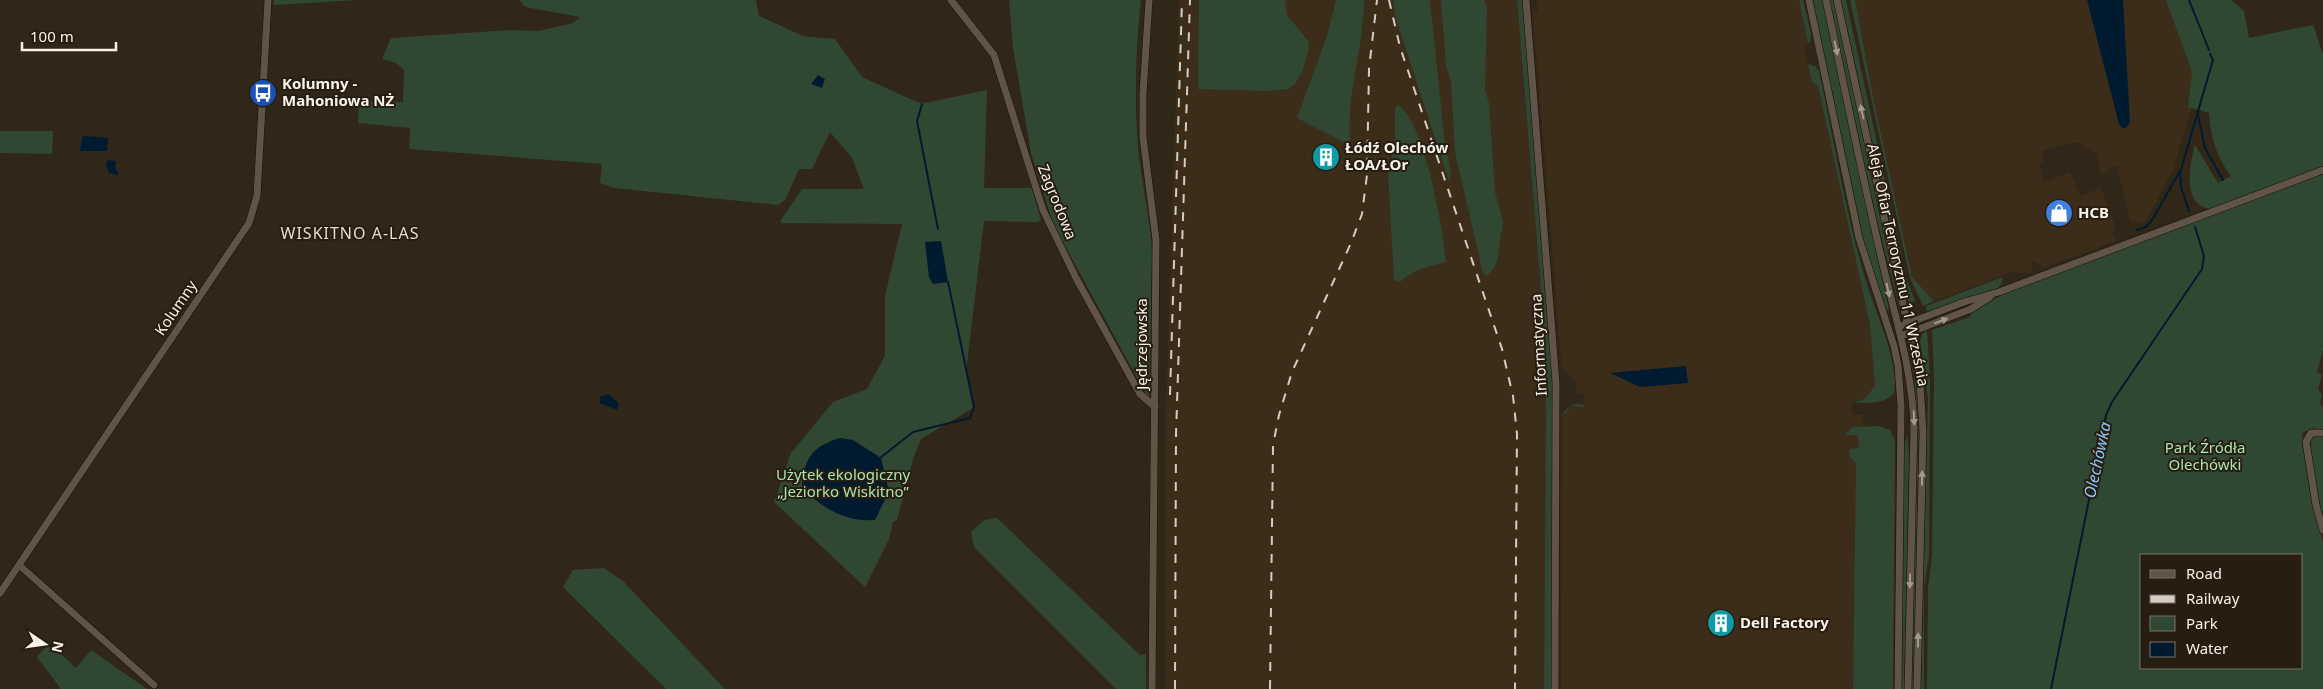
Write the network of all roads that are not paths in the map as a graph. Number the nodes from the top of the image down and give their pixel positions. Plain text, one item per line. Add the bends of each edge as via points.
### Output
1 (268, 0) edge
2 (951, 0) edge
3 (1149, 0) edge
4 (1526, 0) edge
5 (1809, 0) edge
6 (1826, 0) edge
7 (1837, 0) edge
8 (2323, 170) edge
9 (1999, 292) junction
10 (1909, 323) junction
11 (1898, 327) junction
12 (1911, 332) junction
13 (1901, 336) junction
14 (1155, 407) junction
15 (2323, 433) edge
16 (2323, 530) edge
17 (19, 565) junction
18 (0, 594) edge
19 (154, 684) dead end
20 (1152, 689) edge
21 (1555, 689) edge
22 (1898, 689) edge
23 (1908, 689) edge
24 (1917, 689) edge

1 - 17 street, Kolumny via 257,191 249,224
2 - 14 street, Zagrodowa via 994,55 1026,163 1054,237 1140,394
3 - 14 street, Jędrzejowska via 1143,137 1156,240
4 - 21 street, Informatyczna via 1556,384
5 - 22 street via 1860,238 1898,366 1901,406
6 -> 11 street, Aleja Ofiar Terroryzmu 11 Września
10 -> 7 street, Aleja Ofiar Terroryzmu 11 Września
8 - 9 street
9 - 10 street
12 -> 9 street via 1971,309
10 - 11 street
10 - 12 street, Aleja Ofiar Terroryzmu 11 Września
11 - 13 street, Aleja Ofiar Terroryzmu 11 Września
12 - 13 street
24 -> 12 street, Aleja Ofiar Terroryzmu 11 Września via 1923,417
13 -> 23 street, Aleja Ofiar Terroryzmu 11 Września via 1910,374 1914,427
14 - 20 street, Jędrzejowska
15 - 16 street via 2311,433 2306,442
17 - 18 street, Kolumny
17 - 19 street

